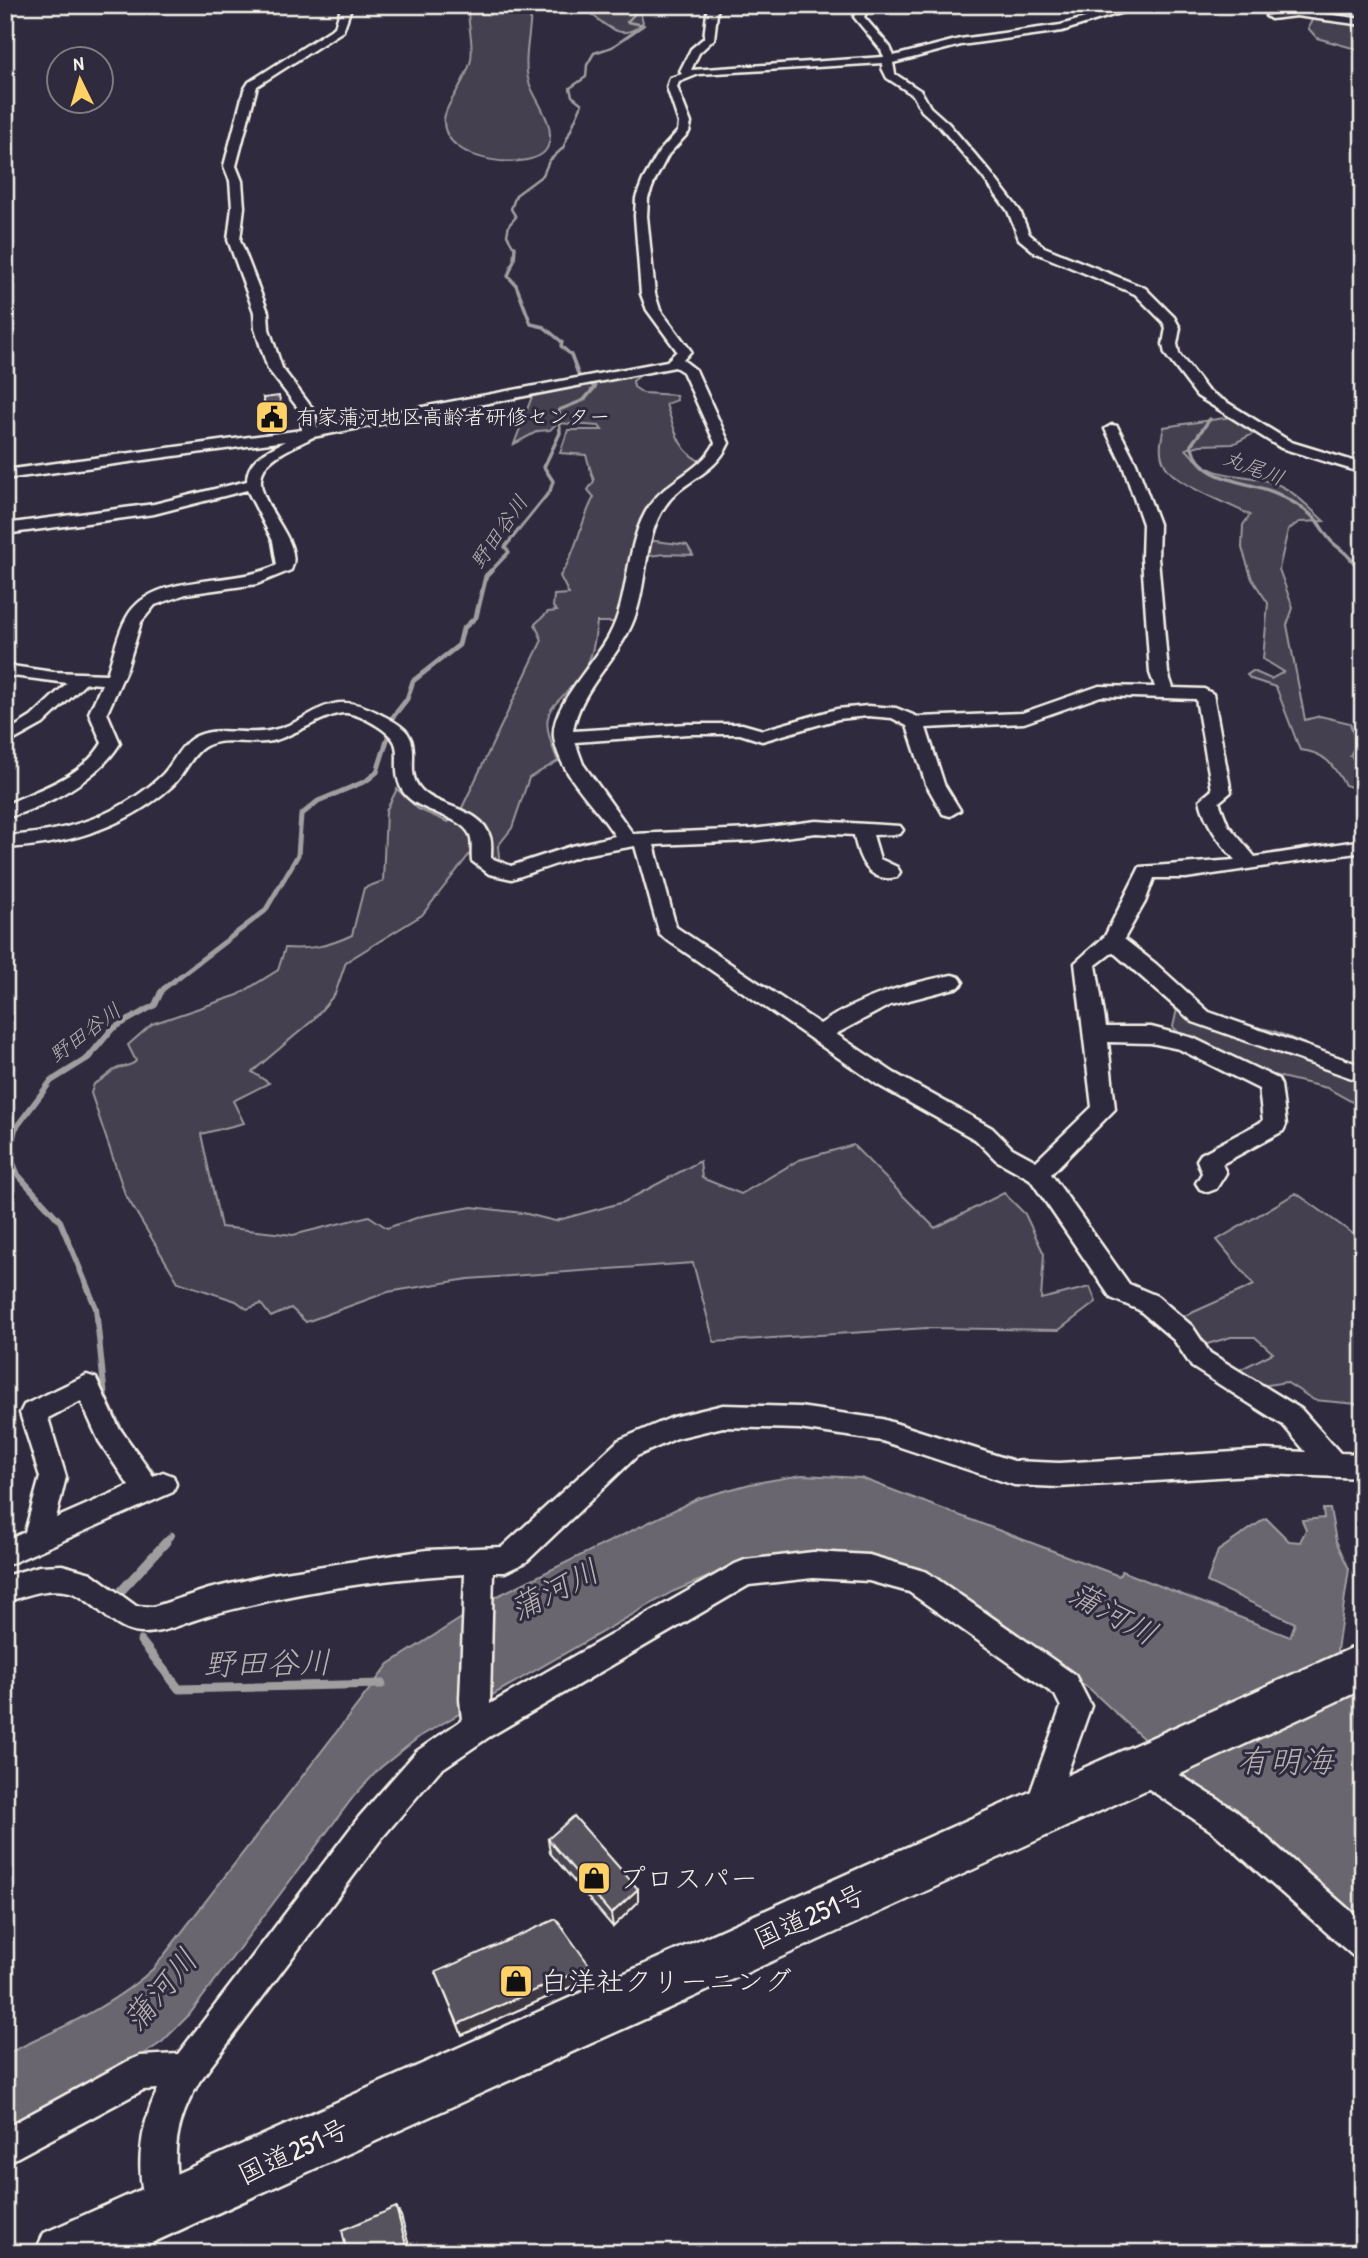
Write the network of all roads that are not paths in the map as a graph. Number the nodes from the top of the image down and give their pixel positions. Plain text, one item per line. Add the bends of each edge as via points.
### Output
1 (12, 5) edge
2 (347, 5) edge
3 (713, 5) edge
4 (865, 5) edge
5 (1140, 5) edge
6 (5, 9) edge
7 (1271, 16) dead end
8 (1363, 22) edge
9 (889, 61) junction
10 (687, 74) junction
11 (676, 362) junction
12 (659, 368) joint
13 (1112, 429) dead end
14 (309, 433) junction
15 (1363, 469) edge
16 (5, 475) edge
17 (253, 484) junction
18 (5, 529) edge
19 (5, 670) edge
20 (81, 678) junction
21 (113, 679) junction
22 (1166, 693) junction
23 (915, 723) junction
24 (388, 726) joint
25 (563, 737) junction
26 (5, 740) edge
27 (950, 810) dead end
28 (5, 812) edge
29 (862, 829) junction
30 (893, 830) dead end
31 (635, 841) junction
32 (5, 842) edge
33 (1363, 846) edge
34 (1250, 864) junction
35 (890, 872) dead end
36 (1113, 941) junction
37 (952, 982) dead end
38 (820, 1034) junction
39 (1096, 1034) junction
40 (1363, 1074) edge
41 (1038, 1173) junction
42 (1208, 1183) dead end
43 (1334, 1465) junction
44 (1363, 1466) edge
45 (37, 1540) junction
46 (5, 1553) edge
47 (480, 1561) junction
48 (5, 1589) edge
49 (1363, 1665) edge
50 (477, 1713) junction
51 (1146, 1764) junction
52 (1037, 1816) junction
53 (1363, 1944) edge
54 (187, 2070) junction
55 (5, 2147) edge
56 (164, 2209) junction
57 (64, 2253) edge

1 - 6 street
2 - 14 street via 339,29 253,84 230,166 238,207 234,240 261,312 275,369 307,412
3 - 10 street via 711,35 695,51
4 - 9 street via 859,16 886,49
5 - 9 street via 1062,28 960,42
7 - 8 street via 1310,14
9 - 10 street
9 - 15 street via 891,76 917,93 926,109 1003,193 1030,243 1129,284 1169,320 1172,354 1202,393 1286,445
10 - 11 street via 672,83 685,115 683,132 663,154 649,180 641,216 648,294 654,310 683,348
11 - 12 street
11 - 25 street via 689,370 722,443 719,454 655,509 629,609 614,644 566,712
12 - 14 street
13 - 22 street via 1151,524 1159,673
14 - 16 street
14 - 17 street via 261,461
17 - 18 street via 154,509
17 - 21 street via 285,553 285,566 269,576 165,594 145,603 128,628
19 - 20 street
20 - 21 street
20 - 26 street via 49,713
21 - 28 street via 99,713 111,743 107,754 74,779
22 - 23 street via 1110,690 1024,718
22 - 34 street via 1204,694 1222,792 1209,800 1211,810
23 - 25 street via 896,713 868,711 837,714 762,736 742,729 688,729
23 - 27 street via 935,783
24 - 31 street via 405,746 407,784 428,803 477,830 482,861 496,870 521,871 579,850
24 - 32 street via 365,711 344,708 324,711 280,734 206,739 193,745 180,770 164,785 95,825 69,835
25 - 31 street via 569,758
29 - 30 street
29 - 31 street via 816,827
29 - 35 street via 870,862
31 - 38 street via 667,930
33 - 34 street
34 - 36 street via 1147,872
36 - 39 street via 1085,963
36 - 40 street via 1201,1017
37 - 38 street via 904,990 873,1002
38 - 41 street via 886,1079 984,1134 1004,1154
39 - 41 street via 1104,1109
39 - 42 street via 1151,1035 1185,1043 1270,1085 1275,1125 1209,1160 1214,1173
41 - 43 street via 1120,1291 1148,1303 1166,1318 1201,1360 1292,1417
43 - 44 street
43 - 47 street via 1266,1462 1059,1475 1014,1473 882,1430 799,1418 723,1416 673,1428 628,1448 516,1553
45 - 45 street via 155,1487 108,1433 87,1386 33,1413 52,1477
45 - 46 street
47 - 48 street via 427,1563 272,1587 153,1620 126,1615 81,1582 62,1578
47 - 50 street
49 - 51 highway, 国道251号
50 - 52 street via 745,1573 813,1565 869,1568 916,1581 1066,1685 1076,1706
50 - 54 street via 370,1828
51 - 52 highway, 国道251号
51 - 53 street via 1224,1821
52 - 56 highway, 国道251号
54 - 55 street via 141,2073
54 - 56 street via 171,2096 157,2140
56 - 57 highway, 国道251号

